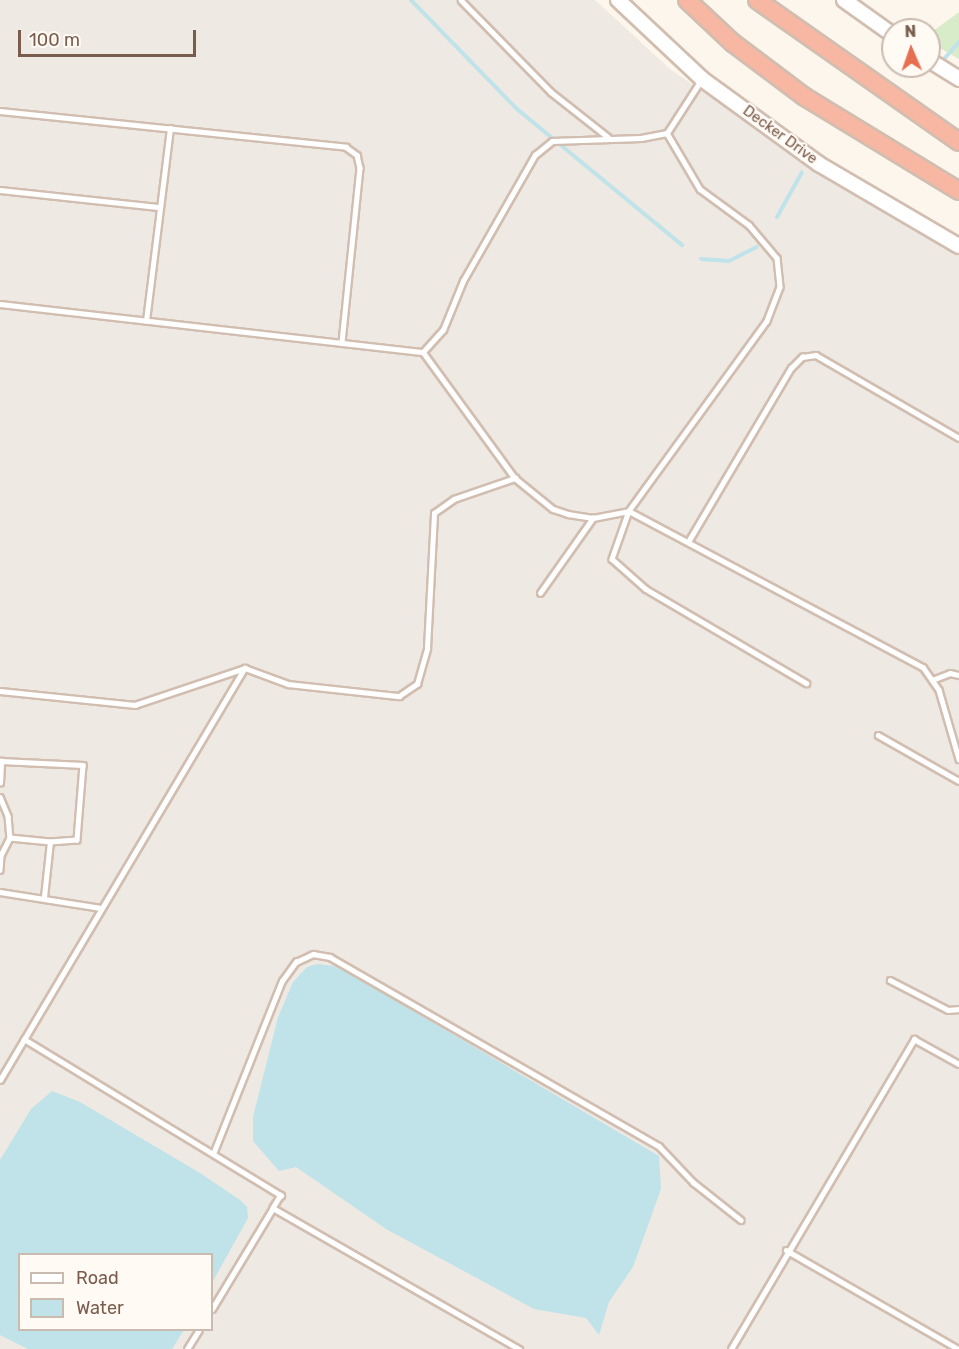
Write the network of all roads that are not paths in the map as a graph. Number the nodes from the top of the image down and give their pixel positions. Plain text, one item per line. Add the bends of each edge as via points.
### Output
1 (461, 0) edge
2 (618, 0) edge
3 (687, 0) edge
4 (757, 0) edge
5 (844, 0) edge
6 (881, 26) edge
7 (941, 68) edge
8 (702, 79) junction
9 (959, 79) edge
10 (0, 111) edge
11 (170, 128) junction
12 (667, 133) junction
13 (608, 137) junction
14 (959, 142) edge
15 (0, 190) edge
16 (959, 192) edge
17 (160, 207) junction
18 (959, 246) edge
19 (0, 304) edge
20 (146, 321) junction
21 (342, 343) junction
22 (423, 352) junction
23 (959, 438) edge
24 (515, 478) junction
25 (629, 511) junction
26 (593, 518) junction
27 (688, 542) junction
28 (540, 593) dead end
29 (245, 668) junction
30 (959, 675) edge
31 (932, 680) junction
32 (806, 683) dead end
33 (0, 691) edge
34 (878, 735) dead end
35 (959, 759) edge
36 (959, 782) edge
37 (0, 783) edge
38 (0, 797) edge
39 (10, 838) junction
40 (50, 842) junction
41 (0, 870) edge
42 (0, 892) edge
43 (44, 897) junction
44 (101, 908) junction
45 (890, 980) dead end
46 (959, 1009) edge
47 (24, 1039) junction
48 (959, 1064) edge
49 (0, 1080) edge
50 (213, 1154) junction
51 (273, 1208) junction
52 (741, 1220) dead end
53 (786, 1250) junction
54 (213, 1307) edge
55 (198, 1331) edge
56 (187, 1349) edge
57 (519, 1349) edge
58 (731, 1349) edge
59 (958, 1349) edge

1 - 13 lane via 551,92
2 - 8 main road, Decker Drive
3 - 16 highway via 805,97
4 - 14 highway
5 - 6 main road
7 - 9 main road
8 - 12 lane
8 - 18 main road, Decker Drive via 819,164
10 - 11 lane
11 - 17 lane
11 - 21 lane via 346,147 357,155 360,168
12 - 13 lane via 641,138
12 - 25 lane via 700,189 749,225 777,258 780,288 766,321
13 - 22 lane via 552,141 535,155 463,281 443,330
15 - 17 lane
17 - 20 lane
19 - 20 lane
20 - 21 lane
21 - 22 lane
22 - 24 lane
23 - 27 lane via 816,355 802,357 791,368
24 - 26 lane via 553,509
24 - 29 lane via 454,499 434,513 427,648 417,684 399,696 288,684
25 - 26 lane
25 - 27 lane
25 - 32 lane via 612,559 646,589
26 - 28 lane
27 - 31 lane via 923,667
29 - 33 lane via 135,705
29 - 44 lane
30 - 31 lane via 950,673
31 - 35 lane via 939,690
34 - 36 lane
37 - 40 lane via 1,761 83,765 77,840
38 - 39 lane via 8,816
39 - 40 lane
39 - 41 lane via 1,856
40 - 43 lane
42 - 43 lane
43 - 44 lane
44 - 47 lane
45 - 46 lane via 948,1010
47 - 49 lane
47 - 50 lane
48 - 53 lane via 914,1039
50 - 51 lane via 281,1195
50 - 52 lane via 282,981 296,962 313,954 330,957 659,1146 693,1182
51 - 54 lane
51 - 57 lane
53 - 58 lane
53 - 59 lane
55 - 56 lane

